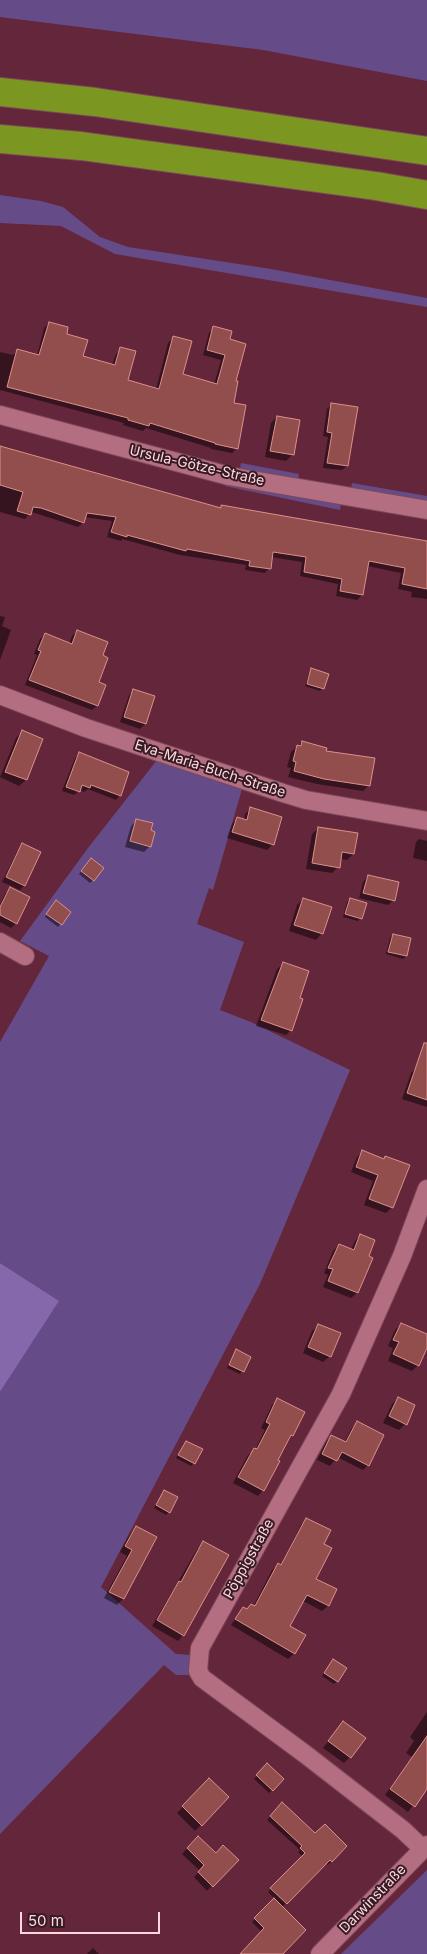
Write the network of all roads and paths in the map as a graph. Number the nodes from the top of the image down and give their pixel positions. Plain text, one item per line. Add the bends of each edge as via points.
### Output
1 (0, 92) edge
2 (0, 139) edge
3 (427, 151) edge
4 (427, 195) edge
5 (0, 415) edge
6 (427, 510) edge
7 (0, 695) edge
8 (427, 821) edge
9 (0, 942) edge
10 (24, 956) dead end
11 (427, 1189) edge
12 (425, 1847) edge
13 (320, 1954) edge

1 - 3 highway via 95,102
2 - 4 highway via 81,146
5 - 6 street, Ursula-Götze-Straße via 229,476
7 - 8 street, Eva-Maria-Buch-Straße via 86,728 283,794
9 - 10 street
11 - 12 street, Pöppigstraße via 402,1256 340,1394 203,1642 198,1665 202,1678
12 - 13 street, Darwinstraße

